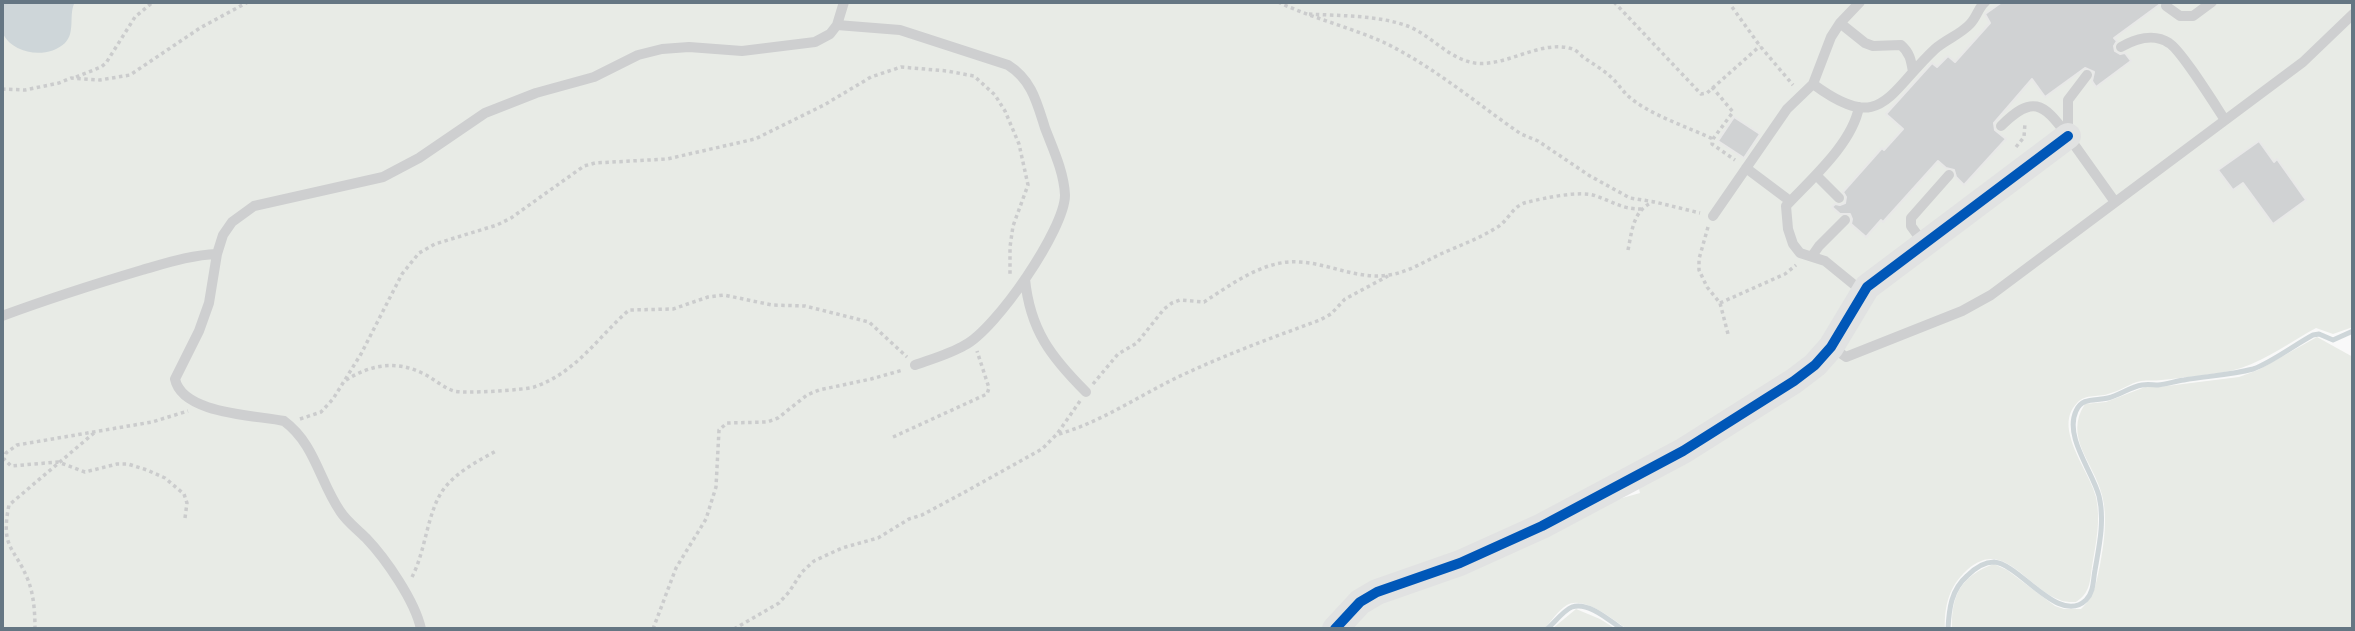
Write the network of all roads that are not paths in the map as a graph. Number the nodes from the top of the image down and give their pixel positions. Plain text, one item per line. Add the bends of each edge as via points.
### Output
1 (844, 2) edge
2 (1860, 2) edge
3 (1985, 2) edge
4 (2212, 2) edge
5 (2165, 6) dead end
6 (2353, 14) edge
7 (1840, 23) junction
8 (837, 25) junction
9 (2121, 47) dead end
10 (1913, 72) junction
11 (2087, 75) dead end
12 (1813, 84) junction
13 (1859, 107) junction
14 (2225, 120) junction
15 (2001, 126) dead end
16 (2068, 136) junction
17 (1746, 168) junction
18 (1816, 175) junction
19 (1949, 175) dead end
20 (1839, 198) dead end
21 (1790, 201) junction
22 (2115, 202) junction
23 (1713, 216) road end
24 (1845, 220) dead end
25 (1924, 244) junction
26 (217, 254) junction
27 (1808, 255) junction
28 (1025, 279) junction
29 (1864, 292) junction
30 (2, 316) edge
31 (1831, 347) junction
32 (915, 365) road end
33 (1086, 392) road end
34 (421, 629) edge
35 (1335, 629) edge

1 - 8 lane
2 - 7 lane
3 - 10 lane via 1971,24 1935,49
4 - 5 lane via 2193,16 2180,16
6 - 14 lane via 2303,62
7 - 10 lane via 1873,46 1901,45
7 - 12 lane
8 - 26 lane via 815,43 742,51 690,47 638,55 594,77 485,113 383,177 254,206 232,222
8 - 28 lane via 900,30 1021,73 1031,88 1065,193 1057,221
9 - 14 lane via 2145,38 2172,44
10 - 13 lane via 1884,103
11 - 16 lane via 2068,100
12 - 13 lane via 1843,104
12 - 17 lane via 1780,119
13 - 18 lane via 1850,133
14 - 22 lane
15 - 16 lane via 2015,112 2033,104 2053,116
16 - 22 lane
16 - 25 street
17 - 21 lane
17 - 23 lane
18 - 20 lane
18 - 21 lane
19 - 25 lane via 1911,218 1911,226
21 - 27 lane via 1786,206 1793,244
22 - 31 lane via 1962,312 1846,357
24 - 27 lane
25 - 29 street
26 - 30 lane via 199,254 126,275
26 - 34 lane via 209,303 176,384 198,404 284,421 306,442 341,514 367,539 403,588
27 - 29 lane via 1825,261
28 - 32 lane via 967,345
28 - 33 lane via 1031,315 1045,344
29 - 31 street
31 - 35 street via 1794,381 1683,450 1460,564 1377,592 1360,602

